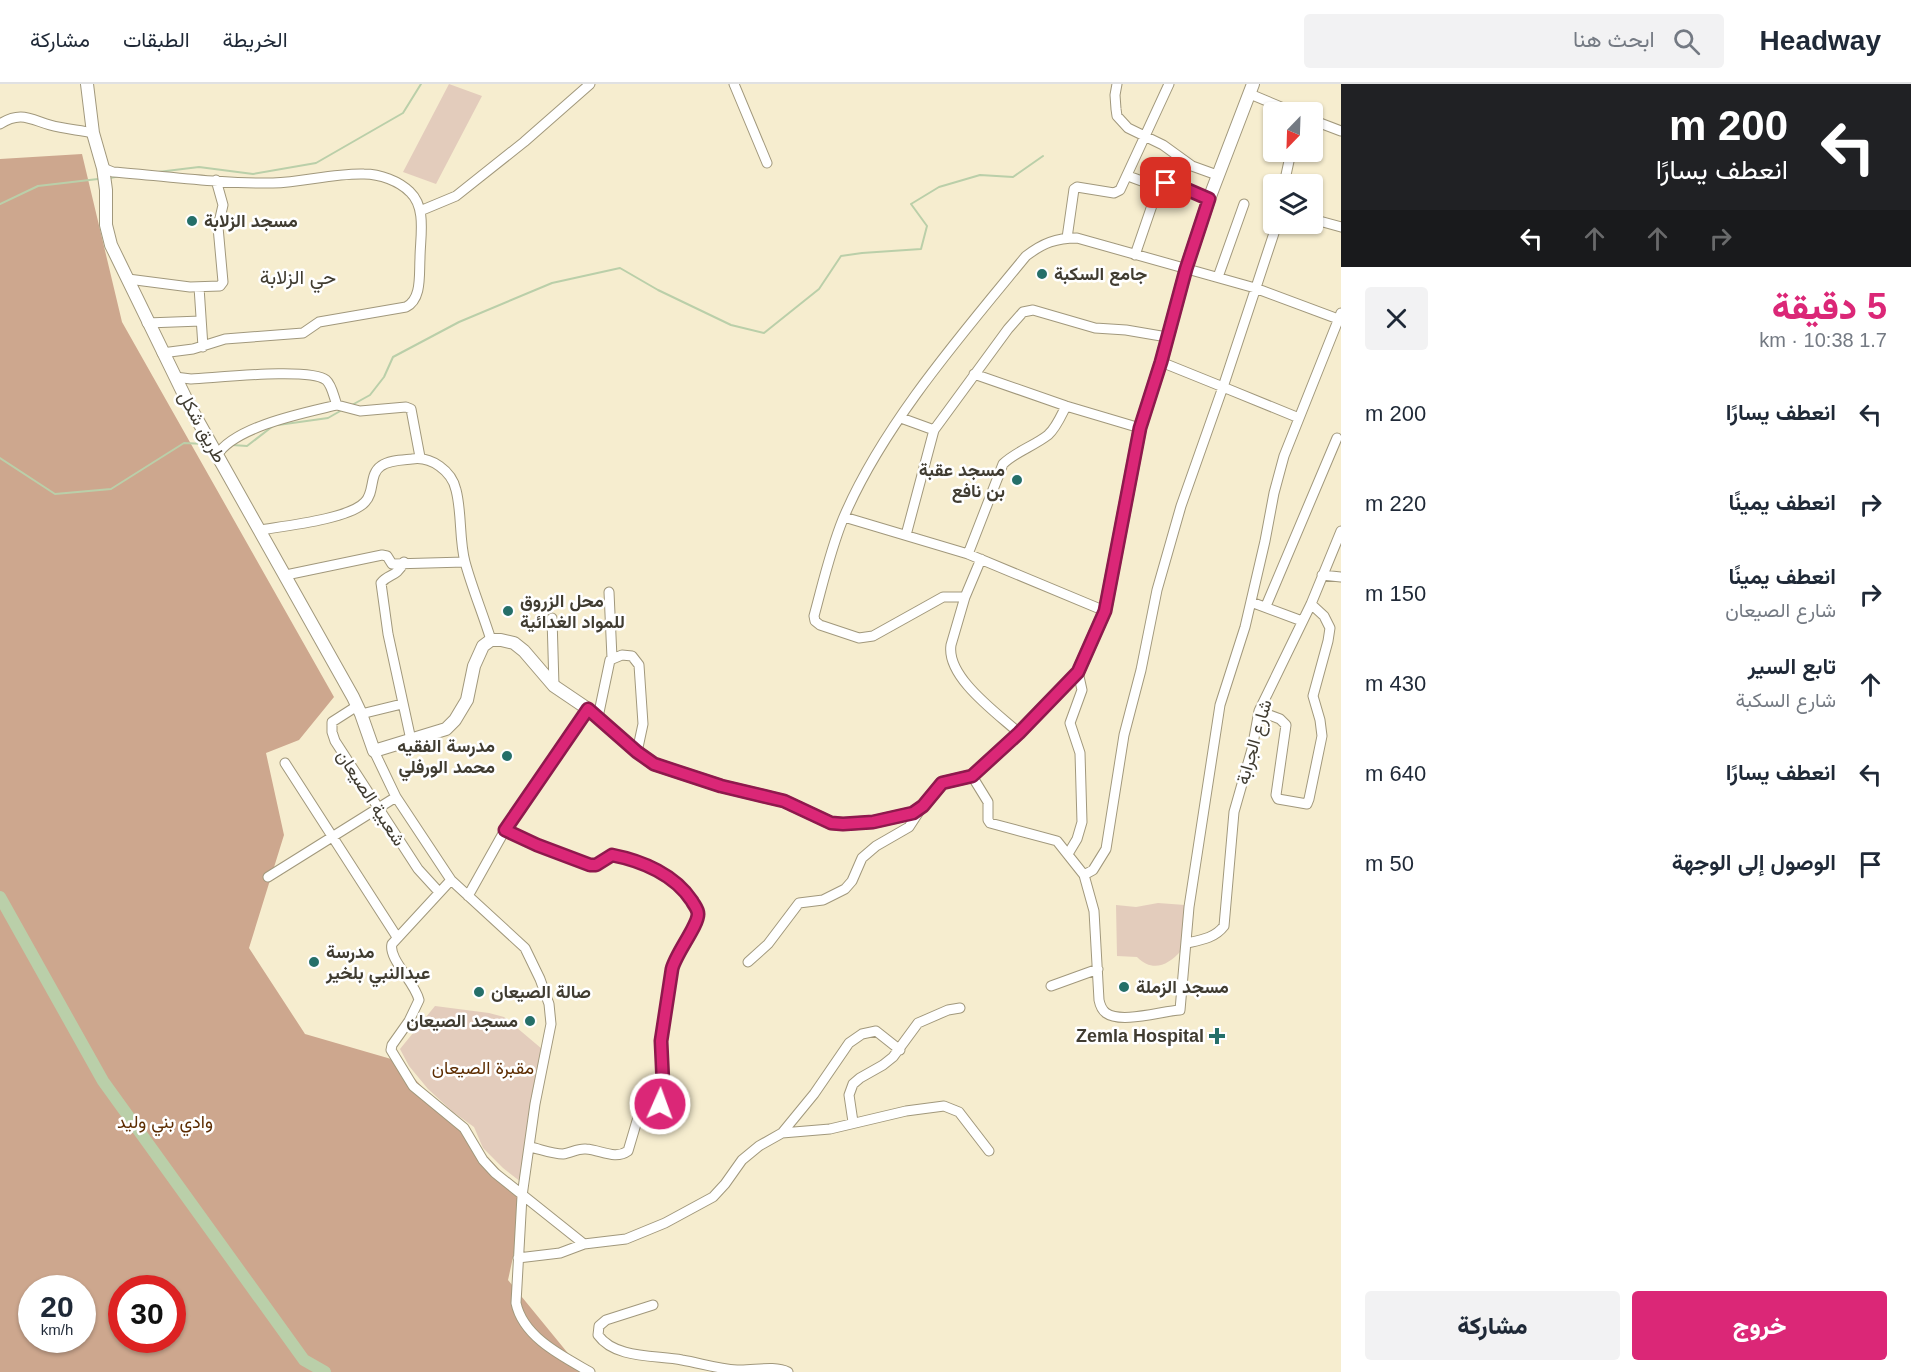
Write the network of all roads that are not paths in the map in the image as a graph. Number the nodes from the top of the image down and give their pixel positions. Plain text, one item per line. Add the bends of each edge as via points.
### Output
1 (87, 84) edge
2 (590, 84) edge
3 (734, 84) edge
4 (1117, 84) edge
5 (1169, 84) edge
6 (1251, 89) edge
7 (1275, 102) edge
8 (0, 124) edge
9 (1323, 124) edge
10 (1341, 131) edge
11 (93, 133) junction
12 (1146, 136) junction
13 (767, 163) dead end
14 (103, 168) junction
15 (1217, 175) junction
16 (1128, 176) junction
17 (216, 180) junction
18 (1158, 187) junction
19 (1209, 199) junction
20 (1244, 204) dead end
21 (420, 211) junction
22 (1323, 222) edge
23 (1341, 227) edge
24 (1274, 234) edge
25 (1067, 238) junction
26 (1135, 255) junction
27 (1186, 269) junction
28 (1218, 277) junction
29 (128, 279) junction
30 (199, 287) junction
31 (1255, 288) junction
32 (1340, 317) edge
33 (201, 321) junction
34 (147, 323) junction
35 (1167, 337) junction
36 (203, 347) junction
37 (162, 353) junction
38 (1161, 362) junction
39 (974, 374) junction
40 (175, 377) junction
41 (1222, 387) junction
42 (337, 405) junction
43 (1066, 406) junction
44 (901, 418) junction
45 (1299, 418) junction
46 (1140, 428) junction
47 (934, 430) junction
48 (1337, 438) dead end
49 (217, 455) junction
50 (420, 457) junction
51 (844, 517) junction
52 (260, 530) junction
53 (1340, 534) edge
54 (906, 535) junction
55 (968, 554) junction
56 (981, 559) junction
57 (404, 562) junction
58 (465, 562) junction
59 (286, 575) junction
60 (1322, 575) junction
61 (1341, 577) edge
62 (609, 592) dead end
63 (965, 597) junction
64 (1251, 602) junction
65 (1311, 604) junction
66 (1266, 606) junction
67 (1105, 611) junction
68 (552, 618) dead end
69 (1302, 621) junction
70 (492, 640) junction
71 (612, 658) junction
72 (1078, 672) junction
73 (554, 686) junction
74 (402, 704) junction
75 (359, 710) junction
76 (1259, 711) junction
77 (593, 713) junction
78 (1019, 733) junction
79 (411, 740) junction
80 (374, 752) junction
81 (637, 752) junction
82 (285, 763) dead end
83 (972, 776) junction
84 (396, 797) junction
85 (923, 806) junction
86 (379, 808) junction
87 (505, 830) junction
88 (331, 837) junction
89 (1068, 854) junction
90 (1084, 875) junction
91 (268, 877) dead end
92 (451, 880) junction
93 (439, 892) junction
94 (468, 896) junction
95 (397, 937) junction
96 (1186, 943) junction
97 (748, 962) dead end
98 (1098, 969) junction
99 (1051, 986) dead end
100 (960, 1008) dead end
101 (900, 1050) junction
102 (854, 1122) junction
103 (782, 1133) junction
104 (530, 1147) junction
105 (988, 1151) dead end
106 (522, 1196) junction
107 (584, 1244) junction
108 (518, 1258) junction
109 (653, 1305) dead end
110 (590, 1372) edge
111 (788, 1372) edge

1 - 11 main road, طريق شكل
2 - 21 street via 456,196
3 - 13 street
4 - 12 street via 1117,116 1128,128
5 - 12 street
6 - 7 street
6 - 15 main road
8 - 11 street via 18,117
9 - 10 street
11 - 14 main road, طريق شكل
12 - 15 street via 1192,166
12 - 16 street
14 - 17 street
14 - 29 main road, طريق شكل via 108,236
15 - 19 main road
16 - 18 street
16 - 25 street via 1118,192 1074,189
17 - 21 street via 276,183 376,175 411,193
17 - 30 street via 223,205 218,226 222,282 218,287
18 - 19 street via 1166,183 1179,186
18 - 26 street
19 - 27 main road
20 - 28 street
21 - 36 street via 418,288 411,305 319,322 303,333 225,339
22 - 23 street
24 - 31 street
25 - 26 street
25 - 44 street via 1040,245 1026,256
26 - 27 street
27 - 28 street
27 - 35 main road
28 - 31 street
29 - 30 street
29 - 34 main road, طريق شكل
30 - 33 street
31 - 32 street
31 - 41 street
32 - 45 street
33 - 34 street
33 - 36 street
34 - 37 main road, طريق شكل
35 - 38 main road
35 - 39 street via 1095,328 1028,310 1008,329
36 - 37 street
37 - 40 main road, طريق شكل
38 - 41 street
38 - 46 main road
39 - 43 street
39 - 47 street
40 - 42 street via 318,377 328,381
40 - 49 main road, طريق شكل
41 - 45 street
41 - 90 street via 1157,590 1124,735 1106,849 1093,870
42 - 49 street via 240,435
42 - 50 street via 360,411 409,408 413,411
43 - 46 street
43 - 55 street via 1047,435 1003,464
44 - 47 street
44 - 51 street via 872,462
45 - 64 street via 1278,476
46 - 67 main road
47 - 54 street
48 - 66 street
49 - 52 main road, طريق شكل
50 - 52 street via 382,465 368,498 350,512
50 - 58 street via 445,471 456,489
51 - 54 street
51 - 63 street via 814,616 820,625 865,638 943,597
52 - 59 main road, طريق شكل
53 - 60 street, شارع الجرابة
54 - 55 street
55 - 56 street
56 - 63 street
56 - 67 street
57 - 58 street
57 - 59 street via 392,564 382,555
57 - 74 street via 398,572 381,583
58 - 70 street
59 - 75 main road, طريق شكل
60 - 61 street
60 - 65 street, شارع الجرابة
62 - 71 street
63 - 78 street via 950,653 964,682
64 - 66 street
64 - 96 street via 1217,717
65 - 69 street, شارع الجرابة
65 - 76 street via 1330,628 1313,696 1322,736 1307,804 1278,799 1286,725
66 - 69 street
67 - 72 main road
68 - 73 street
69 - 76 street, شارع الجرابة
70 - 73 main road via 514,643
70 - 79 main road via 477,654 467,700 455,720 446,729
71 - 77 street
71 - 81 street via 627,655 639,665 643,724
72 - 78 main road
72 - 89 street via 1082,690 1070,723 1080,753 1082,822
73 - 77 main road
74 - 75 street
74 - 79 street
75 - 80 main road, طريق شكل
75 - 86 street, شعبية الصيعان via 332,722 333,736
76 - 96 street, شارع الجرابة via 1234,812 1224,926 1209,938
77 - 81 main road
77 - 87 street
78 - 83 main road
79 - 80 main road
80 - 84 street
81 - 85 main road via 654,764 784,801 831,823 873,822 913,813
82 - 88 street
83 - 85 main road via 942,783
83 - 89 street via 990,807 990,823 1050,837
84 - 86 street
84 - 92 street
85 - 97 street via 909,827 862,858 845,889 823,900 799,903 768,944
86 - 88 street
86 - 93 street, شعبية الصيعان via 418,869
87 - 94 street
87 - 104 street via 590,865 612,855 652,868 684,888 698,913 672,969 661,1041 662,1100 658,1106 639,1114 628,1151 613,1155 580,1149 563,1154
88 - 91 street
88 - 95 street
89 - 90 street
90 - 98 street via 1094,911
92 - 93 street
92 - 94 street
93 - 95 street
94 - 104 street via 525,948 549,1004 550,1024
95 - 106 street via 392,952 418,1000 391,1050 413,1086 461,1125 483,1160
96 - 98 street via 1180,1010 1127,1017 1107,1014 1099,1000
98 - 99 street
100 - 101 street via 918,1023
101 - 102 street via 860,1078 850,1090
101 - 103 street via 876,1031 849,1042
102 - 103 street via 831,1129
102 - 105 street via 944,1106 959,1112
103 - 107 street via 742,1160 713,1197 626,1239
104 - 106 street
106 - 107 street
106 - 108 street
107 - 108 street via 560,1253
108 - 110 street via 516,1303 523,1323 538,1338
109 - 111 street via 606,1320 599,1326 598,1335 613,1347 633,1354 719,1368

